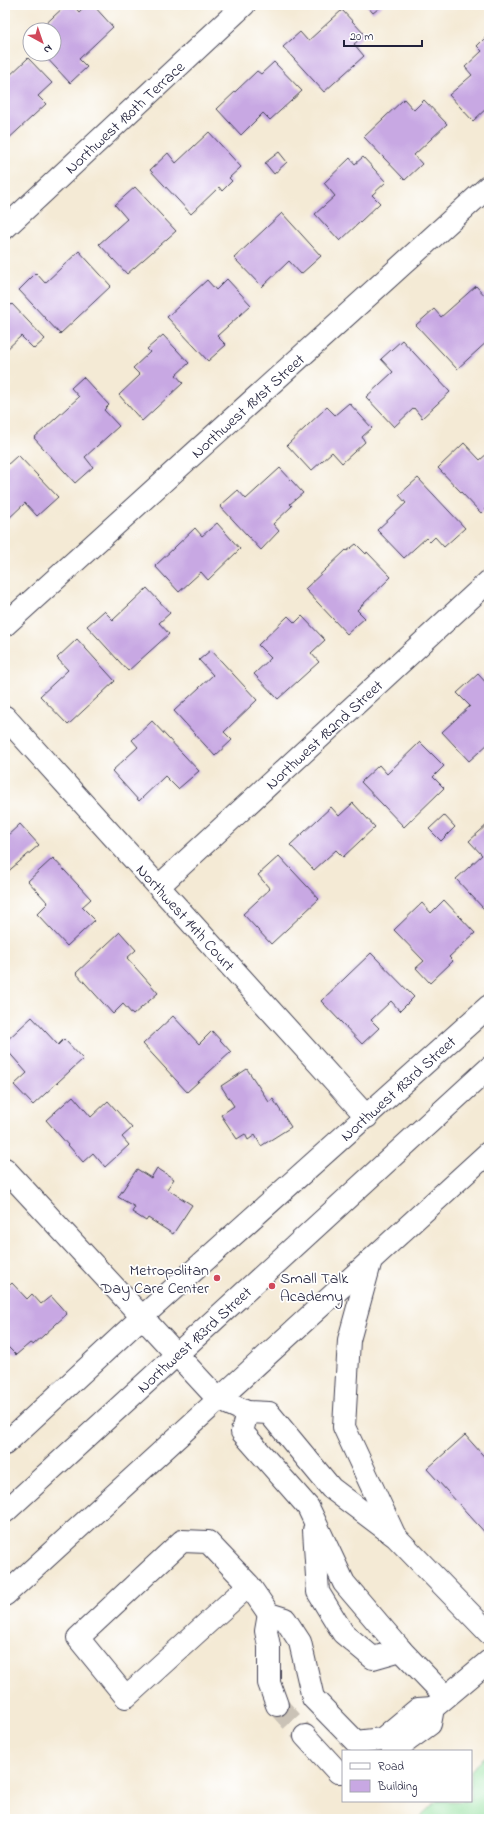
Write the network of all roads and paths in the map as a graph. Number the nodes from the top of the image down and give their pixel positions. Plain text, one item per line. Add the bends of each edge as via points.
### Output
1 (244, 5) edge
2 (489, 186) edge
3 (5, 228) edge
4 (489, 581) edge
5 (5, 625) edge
6 (5, 717) edge
7 (158, 886) junction
8 (489, 1006) edge
9 (489, 1068) edge
10 (367, 1117) junction
11 (489, 1152) edge
12 (5, 1169) edge
13 (371, 1260) junction
14 (142, 1317) junction
15 (177, 1354) junction
16 (218, 1399) junction
17 (247, 1412) junction
18 (5, 1444) edge
19 (331, 1488) junction
20 (5, 1512) edge
21 (310, 1512) junction
22 (396, 1537) junction
23 (248, 1584) junction
24 (5, 1596) edge
25 (269, 1614) junction
26 (489, 1633) edge
27 (401, 1650) junction
28 (489, 1661) edge
29 (439, 1702) junction
30 (277, 1705) tunnel mouth
31 (305, 1736) tunnel mouth
32 (394, 1750) edge
33 (342, 1772) edge

1 - 3 street, Northwest 180th Terrace
2 - 5 street, Northwest 181st Street
4 - 7 street, Northwest 182nd Street
6 - 7 street, Northwest 14th Court
7 - 10 street, Northwest 14th Court
8 - 10 street, Northwest 183rd Street
9 - 15 street, Northwest 183rd Street
10 - 14 street, Northwest 183rd Street
11 - 13 street
12 - 14 street
13 - 16 street
13 - 22 street via 349,1340 344,1427
14 - 15 street
14 - 18 street, Northwest 183rd Street
15 - 16 street
15 - 20 street, Northwest 183rd Street
16 - 17 street
16 - 24 street
17 - 19 street via 269,1413
17 - 21 street via 242,1432
19 - 21 street
19 - 22 street
21 - 27 street via 344,1583
21 - 27 street via 318,1592 343,1633 373,1658
22 - 26 street
23 - 23 street via 126,1697 78,1638 182,1541 208,1542
23 - 25 street
25 - 29 street via 285,1620 300,1642 313,1698 356,1742 382,1739 418,1709
25 - 30 street via 266,1632 269,1646 269,1684
27 - 29 street
28 - 29 street
29 - 32 street via 430,1724
31 - 33 street via 338,1772

